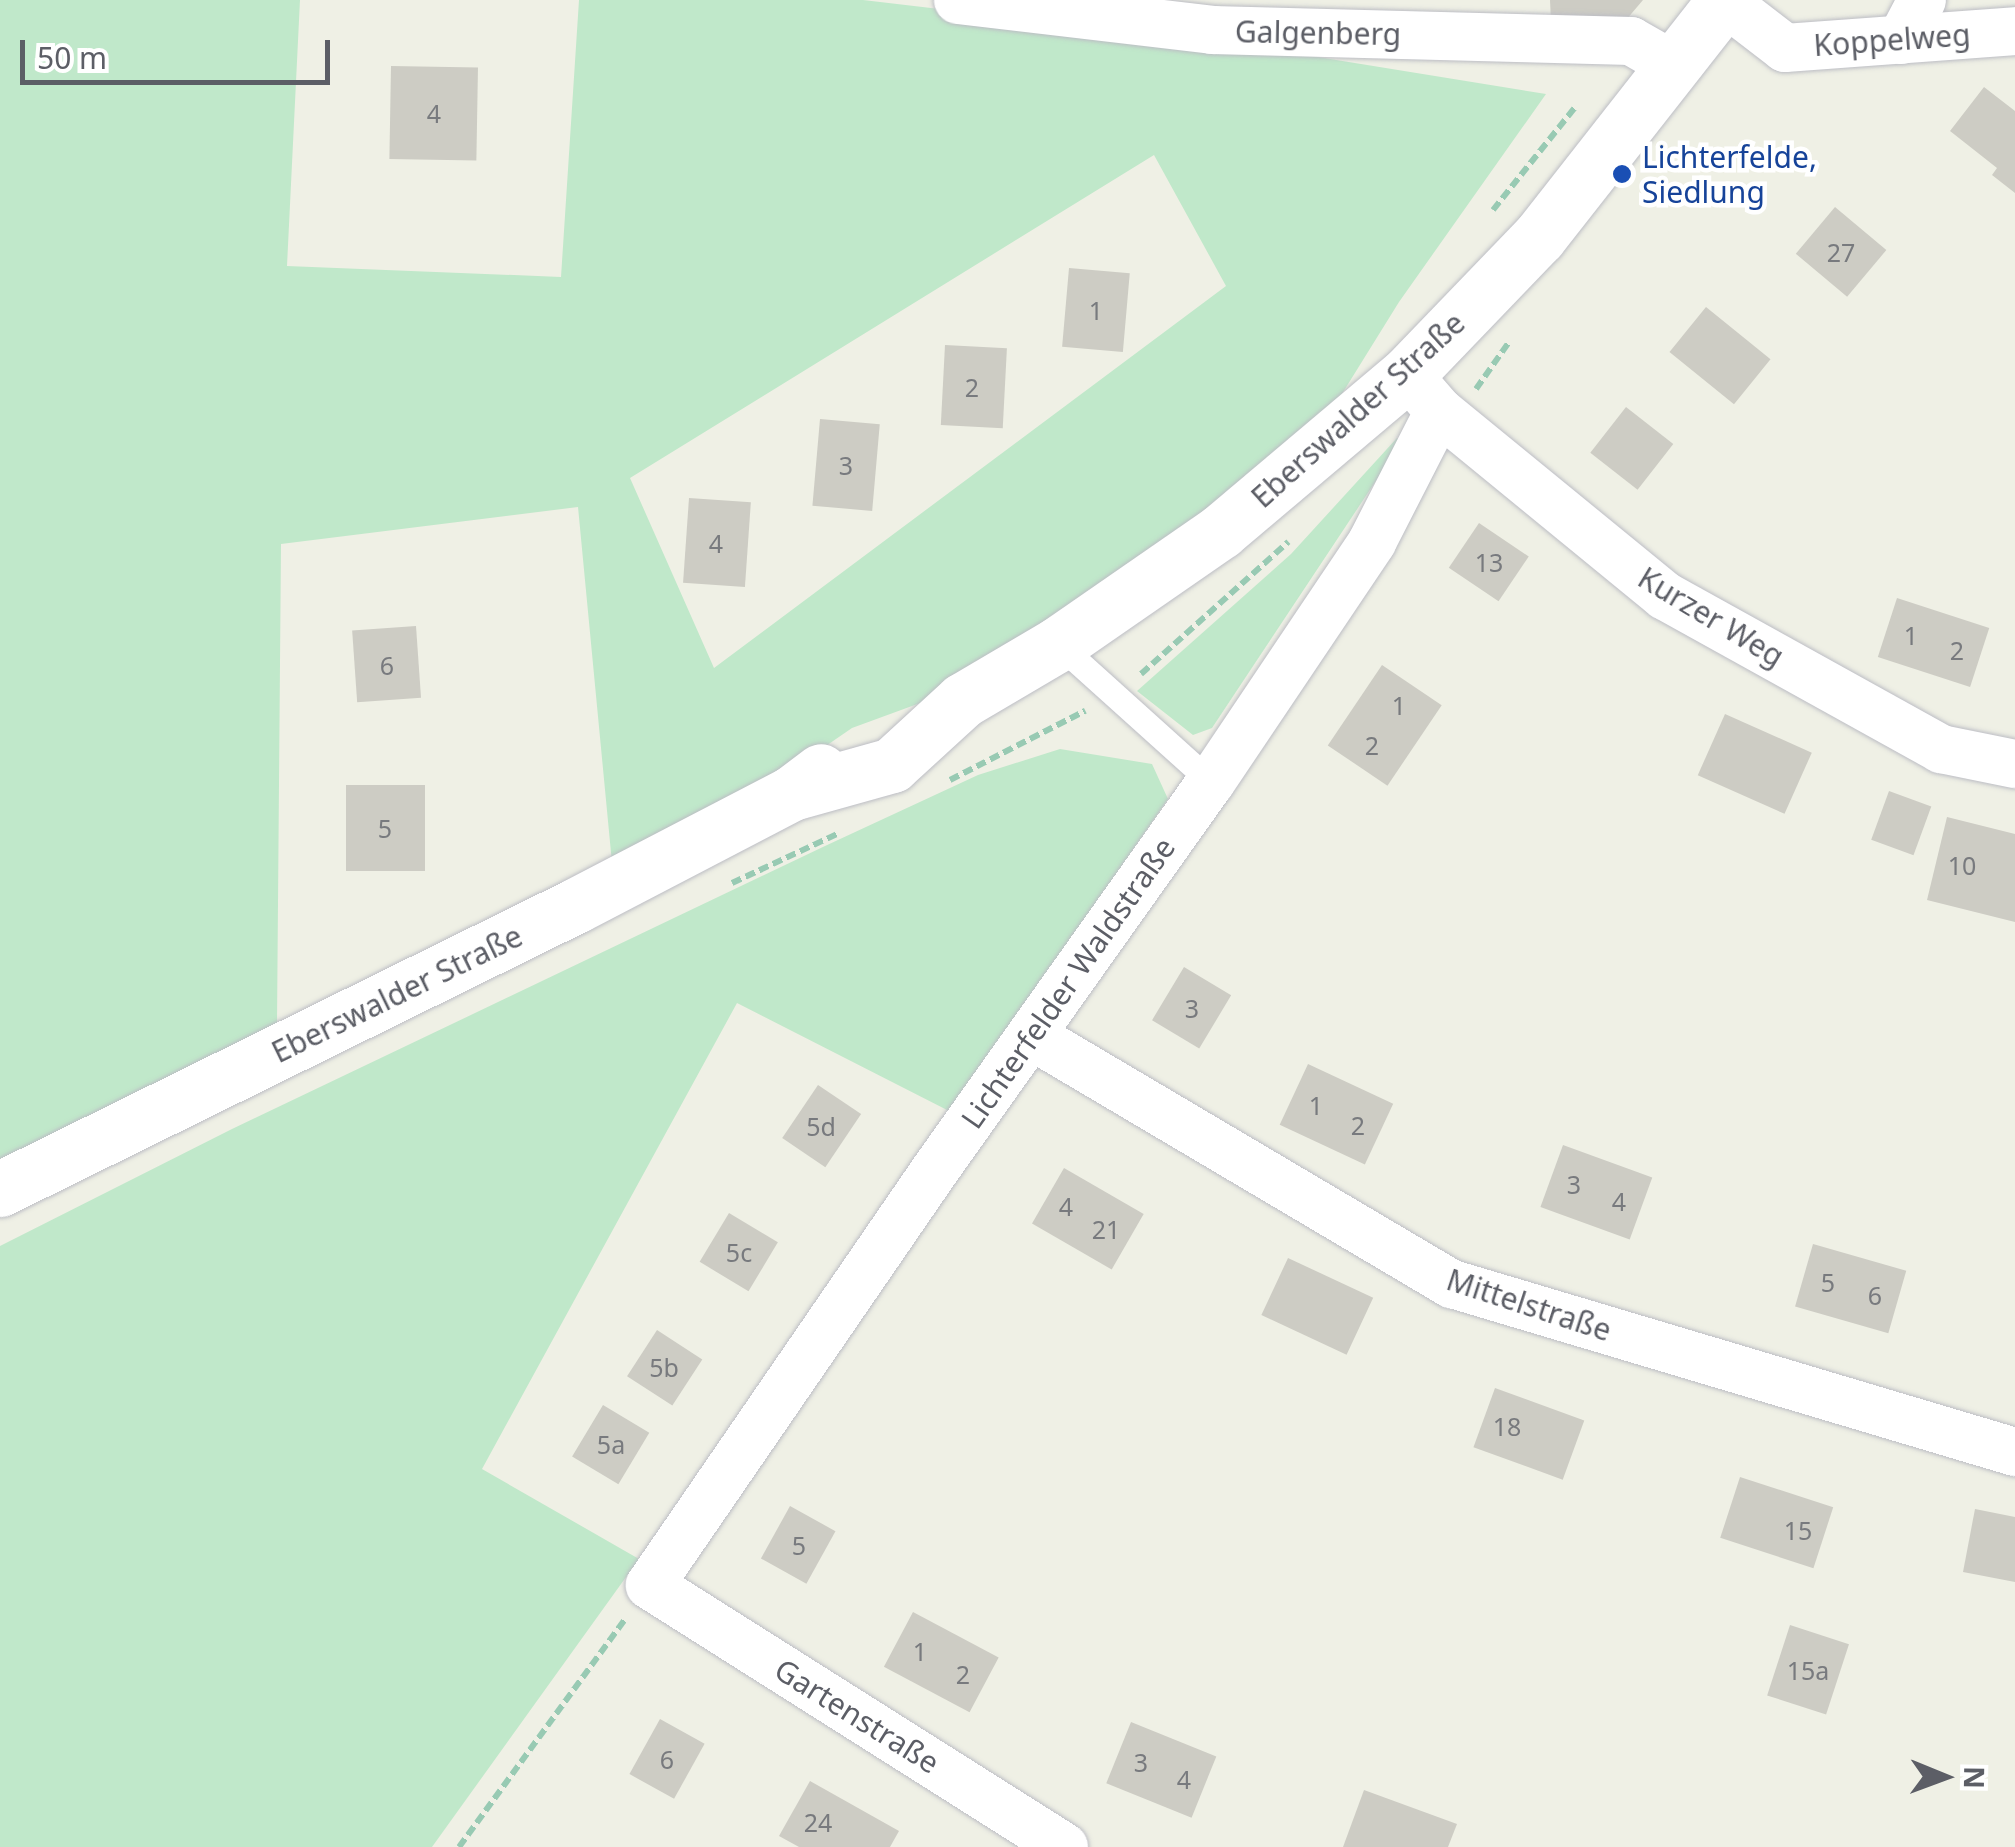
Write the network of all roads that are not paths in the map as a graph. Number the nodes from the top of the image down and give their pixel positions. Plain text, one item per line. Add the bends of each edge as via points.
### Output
1 (958, 0) edge
2 (1724, 1) edge
3 (1912, 20) edge
4 (2015, 31) edge
5 (1673, 65) junction
6 (1433, 402) junction
7 (1058, 644) junction
8 (2015, 764) edge
9 (1211, 782) junction
10 (1032, 1036) junction
11 (0, 1189) edge
12 (2015, 1452) edge
13 (650, 1585) joint
14 (1064, 1847) edge

1 - 5 street, Galgenberg via 1212,30 1631,41
2 - 3 street, Koppelweg via 1785,48
2 - 5 main road, Eberswalder Straße
3 - 4 street, Koppelweg
5 - 6 main road, Eberswalder Straße via 1539,237
6 - 7 main road, Eberswalder Straße via 1221,531
6 - 8 street, Kurzer Weg via 1664,596 1941,749
6 - 9 street, Lichterfelder Waldstraße via 1372,542
7 - 9 lane
7 - 11 main road, Eberswalder Straße via 962,700 872,732 792,793 575,906
9 - 10 street, Lichterfelder Waldstraße
10 - 12 street, Mittelstraße via 1452,1284
10 - 13 street, Lichterfelder Waldstraße
13 - 14 street, Gartenstraße

